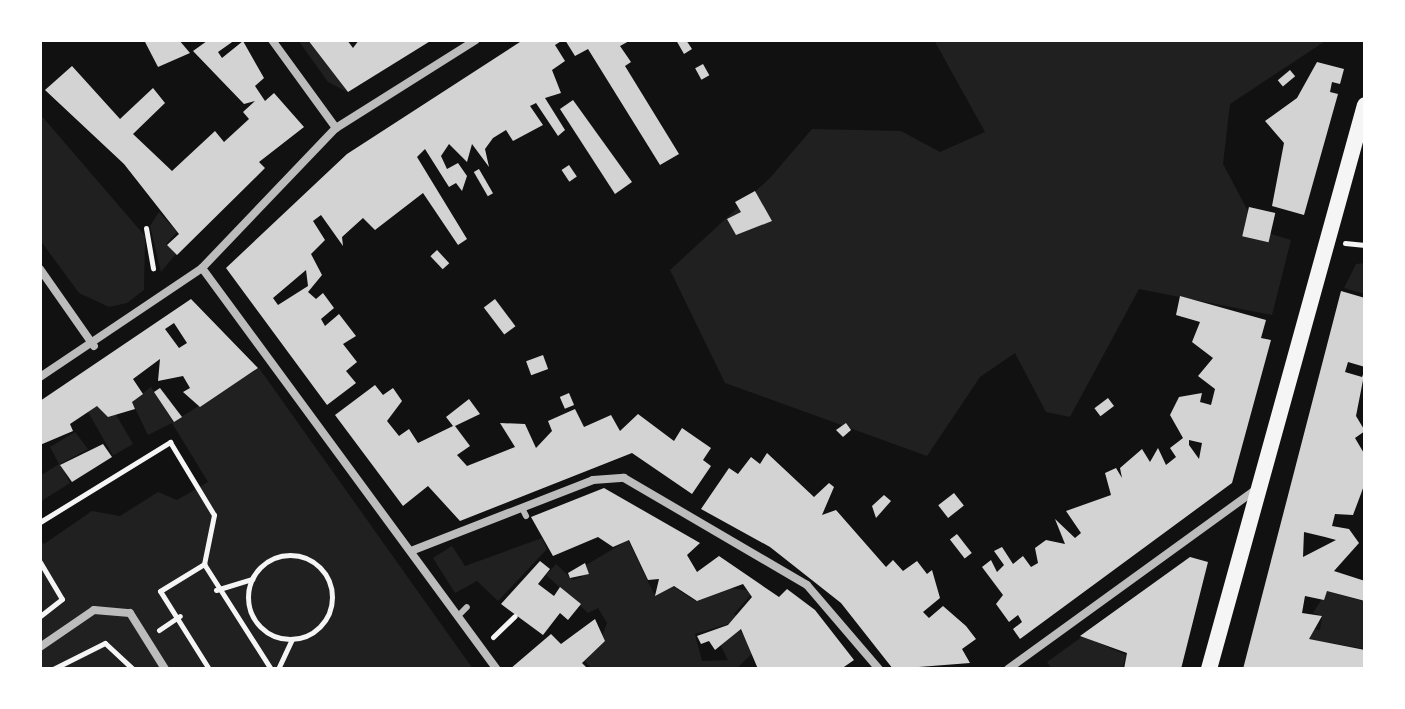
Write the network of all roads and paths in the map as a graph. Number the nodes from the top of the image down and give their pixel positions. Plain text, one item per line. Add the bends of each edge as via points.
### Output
1 (272, 40) edge
2 (476, 40) edge
3 (1365, 105) edge
4 (336, 128) junction
5 (146, 228) dead end
6 (153, 268) dead end
7 (202, 268) junction
8 (40, 269) edge
9 (94, 346) junction
10 (40, 377) edge
11 (1260, 488) junction
12 (40, 522) edge
13 (457, 532) junction
14 (461, 542) dead end
15 (411, 551) junction
16 (40, 562) edge
17 (204, 564) junction
18 (252, 579) junction
19 (218, 589) junction
20 (467, 607) dead end
21 (459, 615) junction
22 (40, 616) edge
23 (515, 616) dead end
24 (179, 617) junction
25 (159, 630) dead end
26 (292, 639) junction
27 (490, 640) dead end
28 (40, 647) edge
29 (53, 669) edge
30 (133, 669) edge
31 (165, 669) edge
32 (209, 669) edge
33 (271, 669) edge
34 (278, 669) edge
35 (497, 669) edge
36 (879, 669) edge
37 (1008, 669) edge
38 (1209, 669) edge

1 - 4 street
2 - 4 street
3 - 11 main road
4 - 7 street
5 - 6 path
7 - 9 street
7 - 15 street
8 - 9 street
9 - 10 street
11 - 37 street
11 - 38 main road
12 - 17 path via 170,442 214,515
13 - 14 lane
13 - 15 street
13 - 36 street via 524,512 593,480 624,478 807,585
15 - 21 street
16 - 22 path via 62,599
17 - 19 path
17 - 24 path via 160,591
18 - 19 path
18 - 26 path via 255,620
18 - 26 path via 283,555 321,568 332,606 318,629
19 - 33 path
20 - 21 lane
21 - 35 street
23 - 27 path
24 - 25 path
24 - 32 path
26 - 34 path
28 - 31 street via 94,610 130,613
29 - 30 path via 105,643

